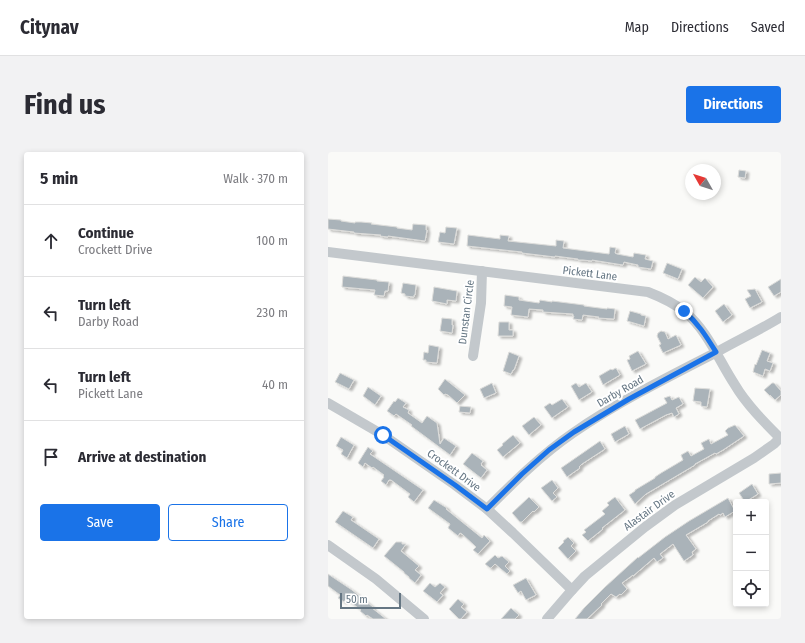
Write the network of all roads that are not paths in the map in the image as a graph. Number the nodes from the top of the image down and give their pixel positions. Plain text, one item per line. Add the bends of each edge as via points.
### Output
1 (328, 252) edge
2 (482, 272) junction
3 (781, 317) edge
4 (716, 352) junction
5 (473, 356) dead end
6 (328, 403) edge
7 (780, 439) edge
8 (487, 509) junction
9 (328, 546) edge
10 (572, 590) junction
11 (424, 619) edge
12 (547, 619) edge

1 - 2 street, Pickett Lane
2 - 4 street, Pickett Lane via 648,292 668,300 694,319
2 - 5 street, Dunstan Circle via 481,303
3 - 4 street, Darby Road
4 - 7 street, Pickett Lane via 736,387
4 - 8 street, Darby Road via 574,432 549,450
6 - 8 street, Crockett Drive via 383,435
7 - 10 street, Alastair Drive via 754,458 675,505 639,532
8 - 10 street, Crockett Drive
9 - 11 street via 376,579
10 - 12 street, Alastair Drive

